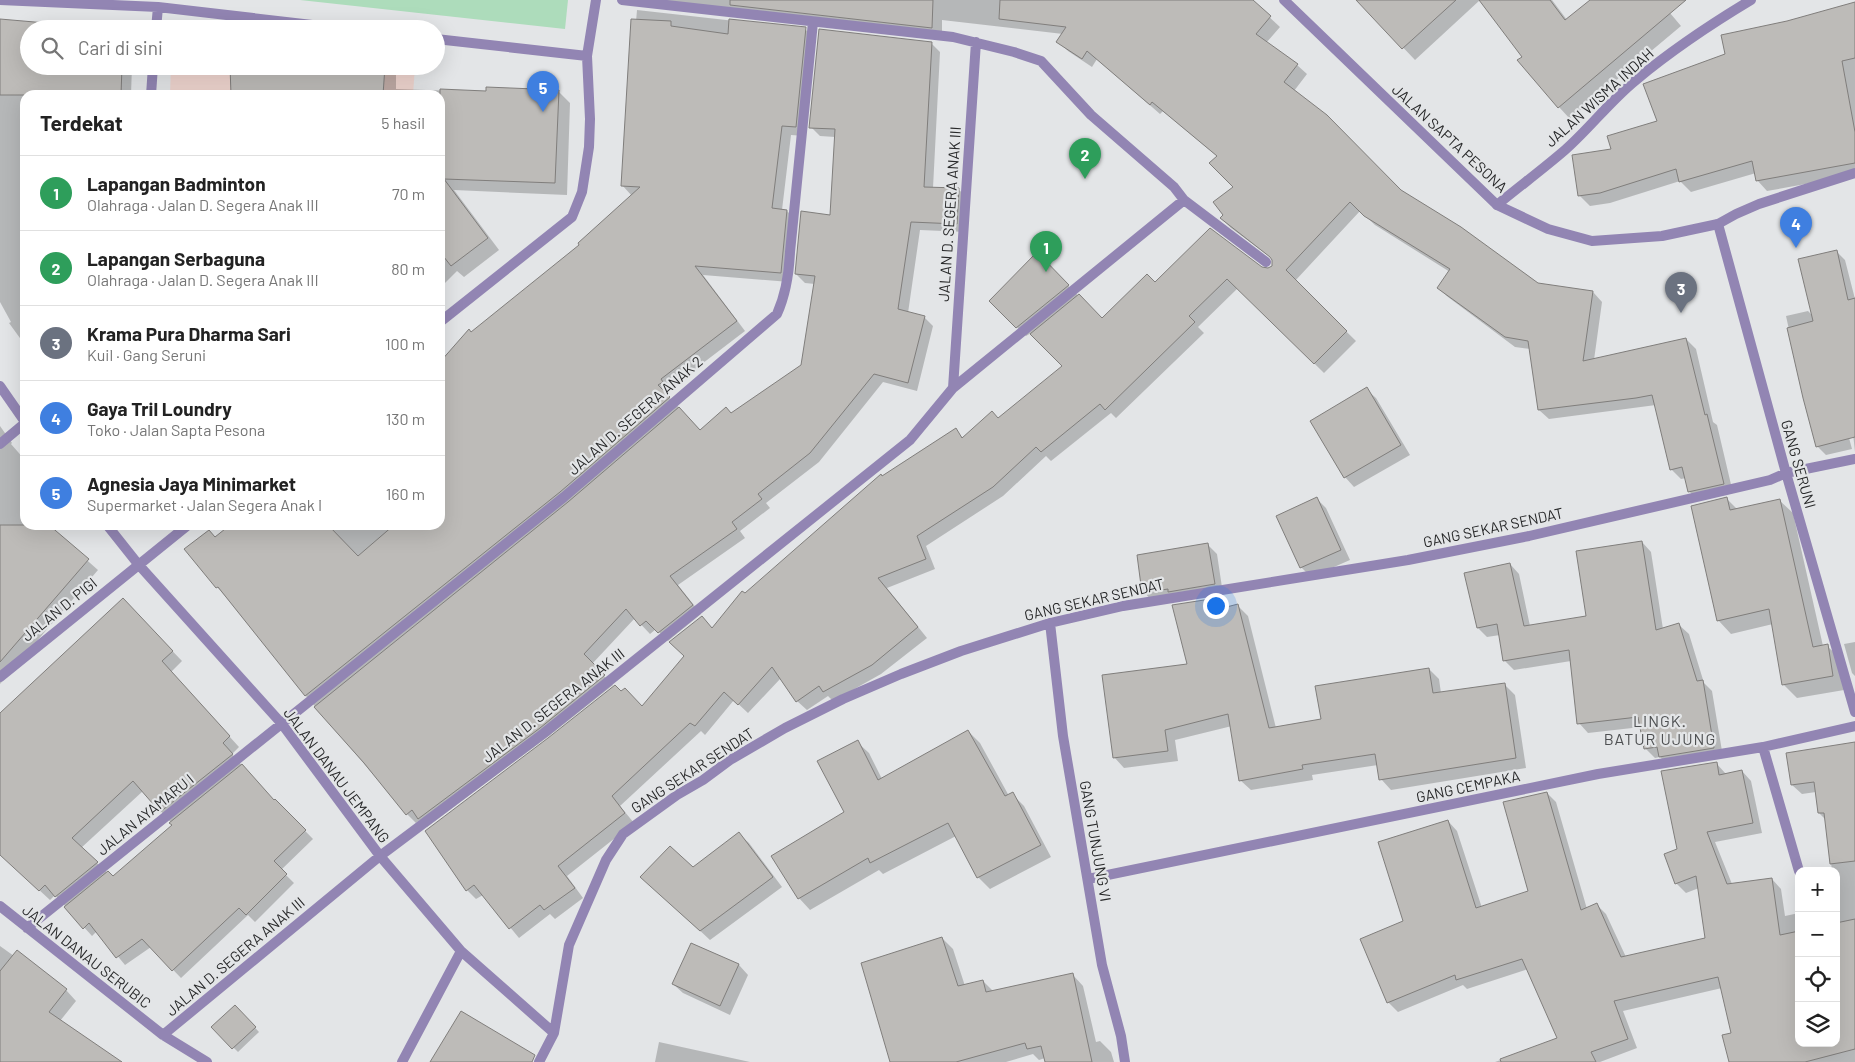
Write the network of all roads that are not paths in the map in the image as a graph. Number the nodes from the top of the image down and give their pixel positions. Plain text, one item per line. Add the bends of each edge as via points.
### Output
1 (0, 0) edge
2 (596, 0) edge
3 (622, 0) edge
4 (1285, 0) edge
5 (1751, 0) edge
6 (158, 7) junction
7 (157, 20) edge
8 (270, 20) edge
9 (813, 22) junction
10 (445, 40) edge
11 (976, 42) junction
12 (588, 56) junction
13 (152, 75) edge
14 (151, 90) edge
15 (1855, 173) edge
16 (1184, 200) junction
17 (1497, 205) junction
18 (1718, 224) junction
19 (1266, 262) dead end
20 (445, 318) edge
21 (0, 386) edge
22 (953, 388) junction
23 (20, 416) edge
24 (20, 427) edge
25 (0, 444) edge
26 (1855, 459) edge
27 (1786, 473) junction
28 (111, 530) edge
29 (182, 530) edge
30 (138, 564) junction
31 (1050, 623) junction
32 (0, 677) edge
33 (1855, 712) edge
34 (282, 724) junction
35 (1855, 726) edge
36 (1763, 747) junction
37 (380, 856) junction
38 (1798, 867) edge
39 (1088, 879) junction
40 (0, 906) edge
41 (27, 928) junction
42 (461, 951) junction
43 (554, 1033) junction
44 (163, 1035) junction
45 (542, 1061) edge
46 (207, 1062) edge
47 (402, 1062) edge
48 (1125, 1062) edge

1 - 6 street
2 - 12 street
3 - 9 street
4 - 17 street, JALAN SAPTA PESONA
5 - 17 street, JALAN WISMA INDAH via 1704,29 1634,81 1566,149
6 - 7 street
6 - 8 street
9 - 11 street
9 - 34 street, JALAN D. SEGERA ANAK 2 via 789,274 777,314 564,497
10 - 12 street
11 - 16 street via 1041,61 1091,115 1174,187
11 - 22 street, JALAN D. SEGERA ANAK III
12 - 20 street via 589,147 582,192 572,216
13 - 14 street
15 - 18 street, JALAN SAPTA PESONA via 1759,204
16 - 19 street
16 - 22 street, JALAN D. SEGERA ANAK III
17 - 18 street, JALAN SAPTA PESONA via 1548,229 1592,241 1662,236
18 - 27 street, GANG SERUNI
21 - 23 street
22 - 37 street, JALAN D. SEGERA ANAK III via 910,440 544,733
24 - 25 street
26 - 27 street, GANG SEKAR SENDAT
27 - 31 street, GANG SEKAR SENDAT via 1770,480 1529,536 1399,562 1163,598
27 - 33 street, GANG SERUNI
28 - 30 street, JALAN DANAU JEMPANG
29 - 30 street, JALAN D. PIGI
30 - 32 street, JALAN D. PIGI
30 - 34 street, JALAN DANAU JEMPANG
31 - 39 street, GANG TUNJUNG VI via 1063,736
31 - 43 street, GANG SEKAR SENDAT via 961,651 842,699 730,760 623,834 606,860 569,945
34 - 37 street, JALAN DANAU JEMPANG
34 - 41 street, JALAN AYAMARU I
35 - 36 street, GANG CEMPAKA
36 - 38 street
36 - 39 street, GANG CEMPAKA via 1598,774
37 - 42 street, JALAN DANAU JEMPANG
37 - 44 street, JALAN D. SEGERA ANAK III
39 - 48 street, GANG TUNJUNG VI via 1102,965 1122,1036
40 - 41 street, JALAN DANAU SERUBIC
41 - 44 street, JALAN DANAU SERUBIC
42 - 43 street, JALAN DANAU JEMPANG
42 - 47 street
43 - 45 street, GANG SEKAR SENDAT
44 - 46 street, JALAN DANAU SERUBIC

